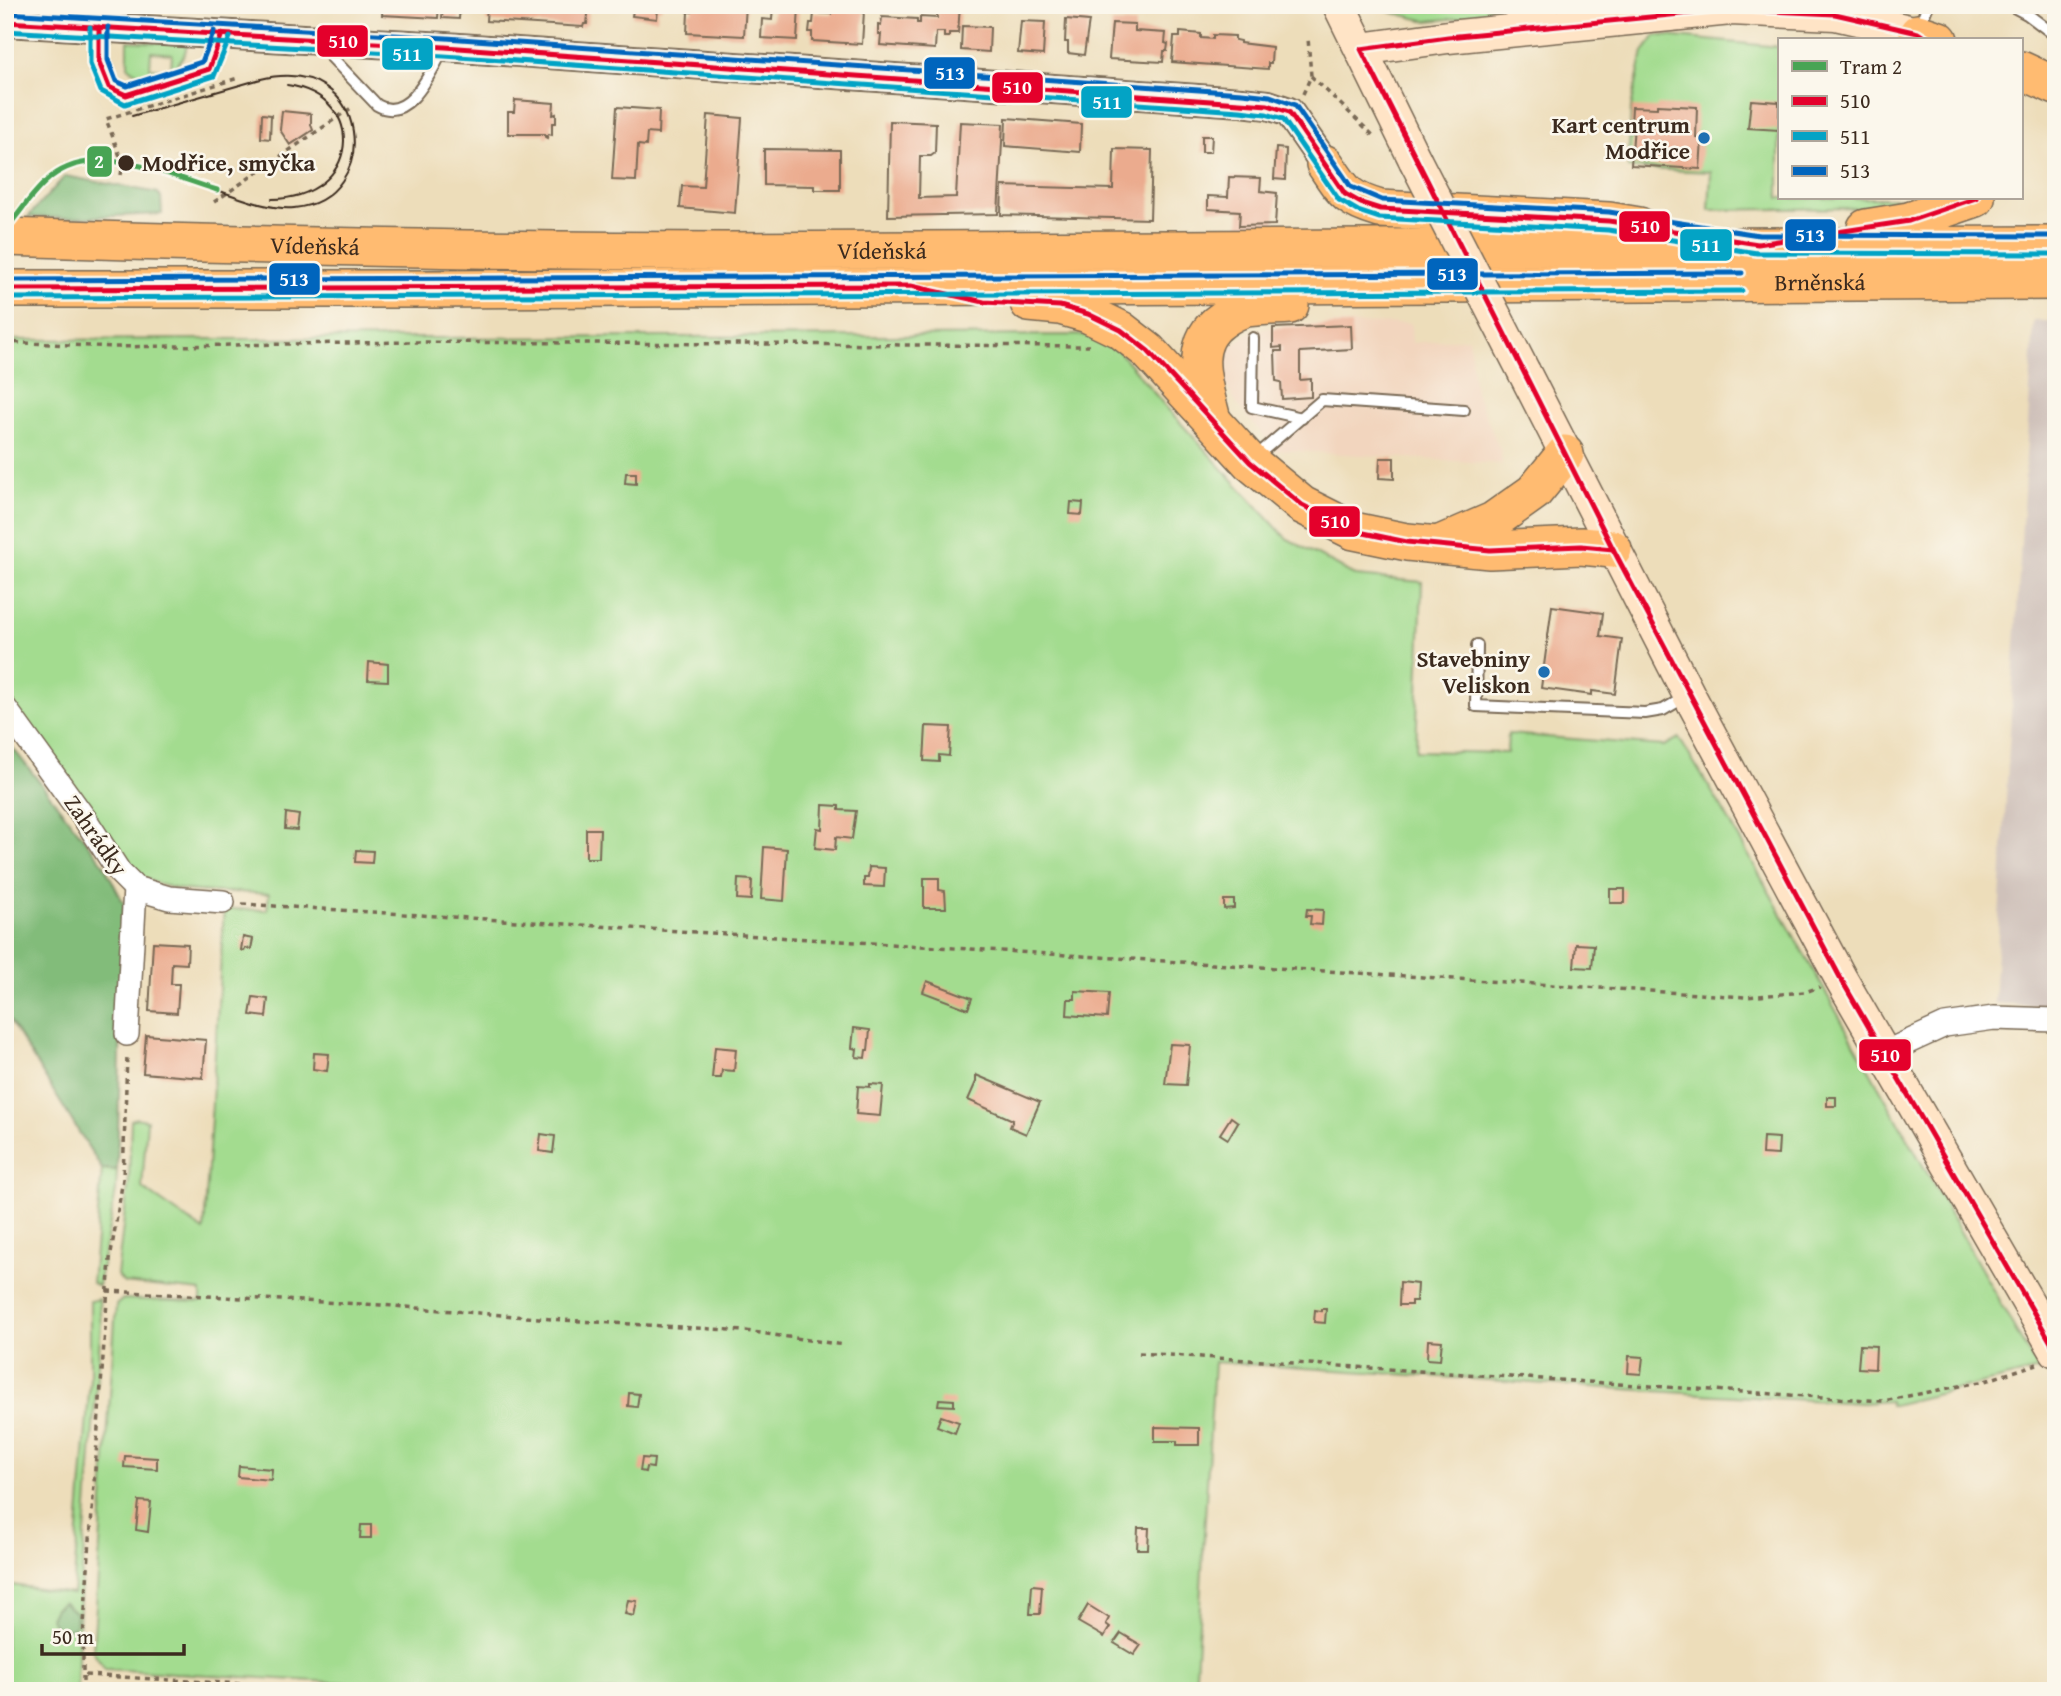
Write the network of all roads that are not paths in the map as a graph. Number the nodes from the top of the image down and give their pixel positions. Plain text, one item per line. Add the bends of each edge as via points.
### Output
1 (1339, 5) edge
2 (2010, 5) edge
3 (5, 22) edge
4 (99, 27) junction
5 (1928, 30) edge
6 (222, 34) junction
7 (2056, 36) edge
8 (315, 41) junction
9 (445, 47) junction
10 (1361, 49) junction
11 (2022, 70) edge
12 (2056, 86) edge
13 (1325, 164) joint
14 (1970, 200) edge
15 (22, 237) edge
16 (1758, 244) junction
17 (2056, 245) edge
18 (2056, 281) edge
19 (1400, 283) junction
20 (911, 286) junction
21 (5, 289) edge
22 (1253, 338) dead end
23 (1464, 410) dead end
24 (1302, 418) junction
25 (1212, 421) junction
26 (1565, 454) junction
27 (1250, 462) junction
28 (1439, 545) junction
29 (1613, 549) junction
30 (1477, 645) dead end
31 (1689, 695) junction
32 (5, 708) edge
33 (135, 888) junction
34 (223, 902) road end
35 (2056, 1020) edge
36 (127, 1034) road end
37 (1882, 1054) junction
38 (2056, 1350) edge

1 - 10 main road
2 - 7 lane
3 - 4 street
4 - 6 street
4 - 6 lane via 99,62 109,87 125,95 209,69
5 - 10 main road via 1835,14 1731,9
6 - 8 street
8 - 9 street
8 - 9 lane via 385,110 404,107 425,83
9 - 13 street via 1268,105 1289,112
10 - 26 main road, bridge
11 - 12 highway
13 - 16 highway via 1345,194 1380,209 1609,221
14 - 16 highway via 1909,221
15 - 16 highway, Vídeňská via 723,251
16 - 17 highway, Brněnská
18 - 19 highway, Brněnská
19 - 20 highway, Brněnská
19 - 25 highway via 1362,299 1244,308 1219,322 1205,340 1200,358
20 - 21 highway, Vídeňská
20 - 25 highway via 984,302 1060,306 1105,321 1148,351
22 - 24 lane via 1252,407
23 - 24 lane via 1322,400
24 - 27 lane
25 - 27 highway
26 - 28 highway via 1534,492 1493,521
26 - 29 main road
27 - 28 highway via 1301,505 1354,530
28 - 29 highway via 1490,550
29 - 31 main road
30 - 31 lane via 1476,706 1645,713 1662,710
31 - 37 main road
32 - 33 street, Zahrádky
33 - 34 street, Zahrádky via 169,898
33 - 36 street
35 - 37 street via 1994,1018 1945,1025
37 - 38 main road

